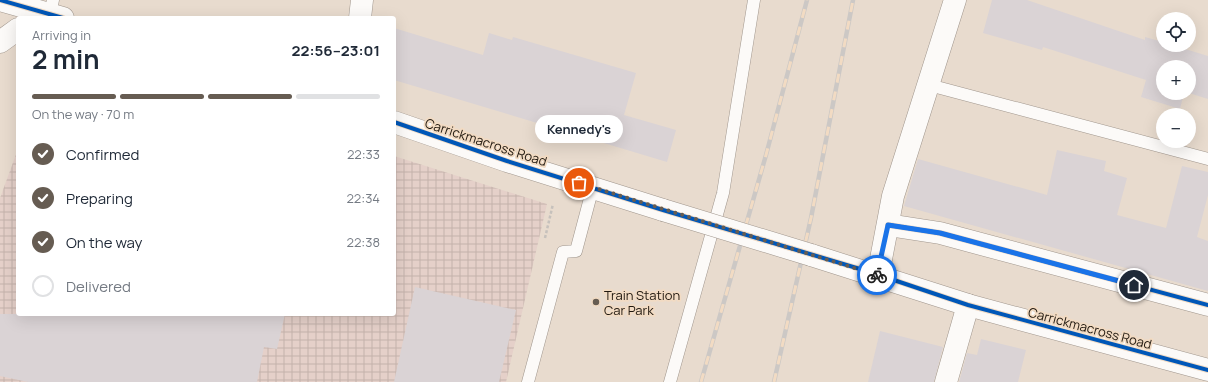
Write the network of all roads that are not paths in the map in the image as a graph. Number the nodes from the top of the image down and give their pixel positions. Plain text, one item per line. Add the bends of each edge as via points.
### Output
1 (0, 0) edge
2 (362, 0) edge
3 (754, 0) edge
4 (955, 0) edge
5 (52, 12) edge
6 (360, 16) edge
7 (16, 31) edge
8 (0, 42) edge
9 (929, 85) junction
10 (396, 123) edge
11 (1208, 159) edge
12 (593, 187) junction
13 (888, 225) junction
14 (874, 274) junction
15 (968, 305) junction
16 (1208, 305) edge
17 (1208, 370) edge
18 (528, 382) edge
19 (670, 382) edge
20 (946, 382) edge

1 - 5 main road
2 - 6 main road
3 - 19 lane via 723,192
4 - 9 main road
7 - 8 main road
9 - 11 lane
9 - 13 main road via 893,196
10 - 12 main road, Carrickmacross Road
12 - 14 main road, Carrickmacross Road, bridge
12 - 18 lane via 576,251 563,252
13 - 14 main road
13 - 16 main road via 940,233
14 - 15 main road, Carrickmacross Road
15 - 17 main road, Carrickmacross Road
15 - 20 main road

